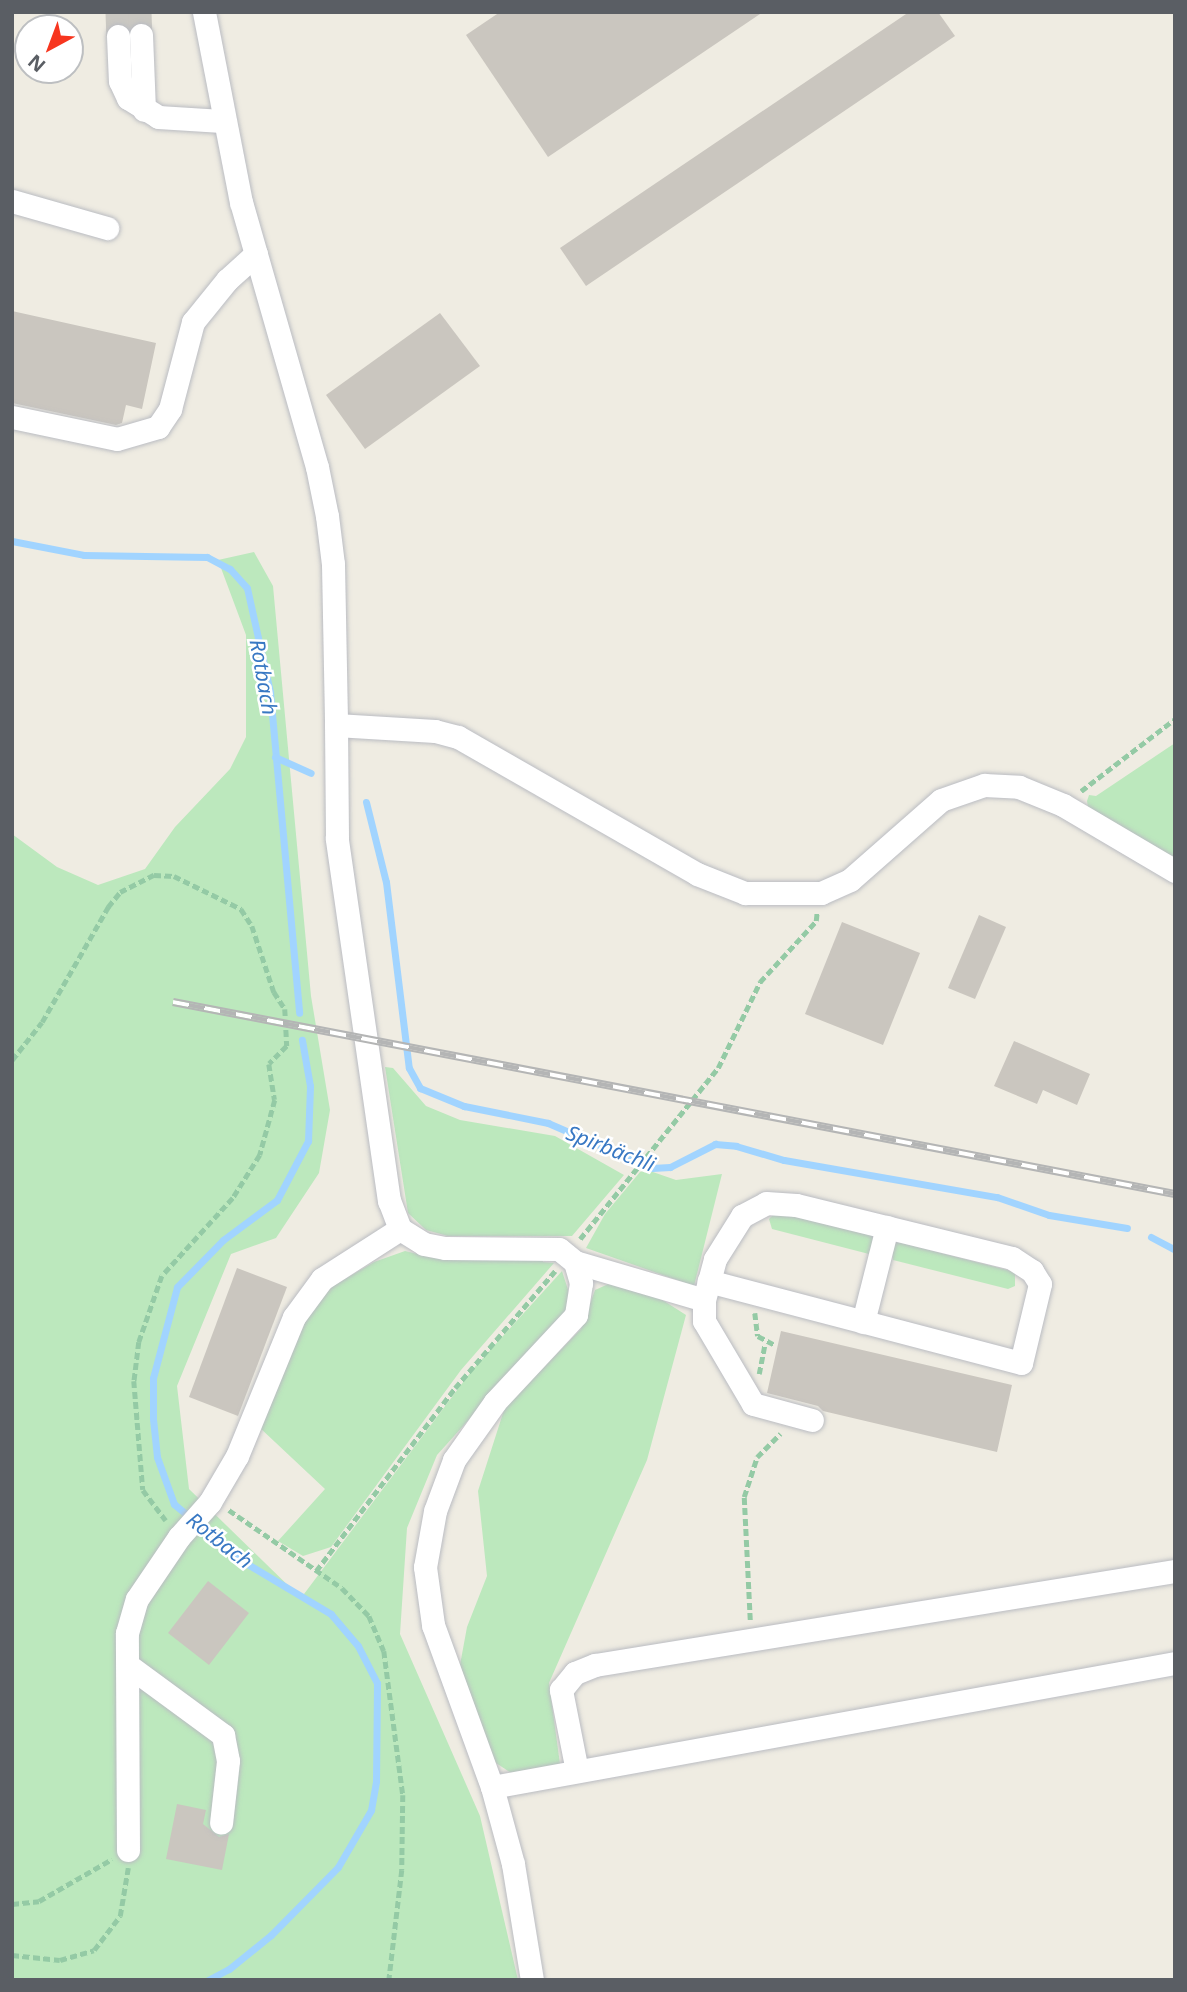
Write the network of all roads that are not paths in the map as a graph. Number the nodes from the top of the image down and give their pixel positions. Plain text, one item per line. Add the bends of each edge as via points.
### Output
1 (204, 12) edge
2 (141, 34) tunnel mouth
3 (118, 36) tunnel mouth
4 (144, 110) junction
5 (222, 121) junction
6 (12, 201) edge
7 (107, 228) dead end
8 (256, 254) junction
9 (12, 417) edge
10 (336, 725) junction
11 (1175, 871) edge
12 (887, 1227) junction
13 (400, 1229) junction
14 (572, 1258) junction
15 (707, 1290) junction
16 (863, 1322) junction
17 (812, 1420) dead end
18 (1175, 1571) edge
19 (1175, 1663) edge
20 (129, 1666) junction
21 (577, 1771) junction
22 (492, 1787) junction
23 (221, 1823) dead end
24 (128, 1850) road end
25 (532, 1980) edge

1 - 5 street
2 - 4 street
3 - 4 street via 120,81 128,98
4 - 5 street via 158,117
5 - 8 street
6 - 7 street
8 - 9 street via 227,280 193,322 170,409 158,427 117,439
8 - 10 street via 327,516 333,564
10 - 11 street via 435,731 458,737 697,874 745,893 821,893 850,880 942,800 984,785 1019,787 1063,805
10 - 13 street via 337,838 389,1201
12 - 15 street via 796,1205 766,1203 742,1216 715,1259
12 - 16 street
12 - 16 street via 1012,1258 1032,1271 1040,1284 1021,1363
13 - 14 street via 424,1244 445,1248 546,1245
13 - 20 street via 322,1279 294,1317 237,1456 133,1608 127,1633
14 - 15 street
14 - 22 street via 582,1290 576,1315 466,1440 443,1482 428,1539 425,1567 433,1625
15 - 16 street via 760,1294
15 - 17 street via 704,1321 753,1404
18 - 21 street via 595,1665 564,1681 561,1690
19 - 21 street
20 - 23 street via 223,1735 229,1761
20 - 24 street
21 - 22 street
22 - 25 street via 513,1864

